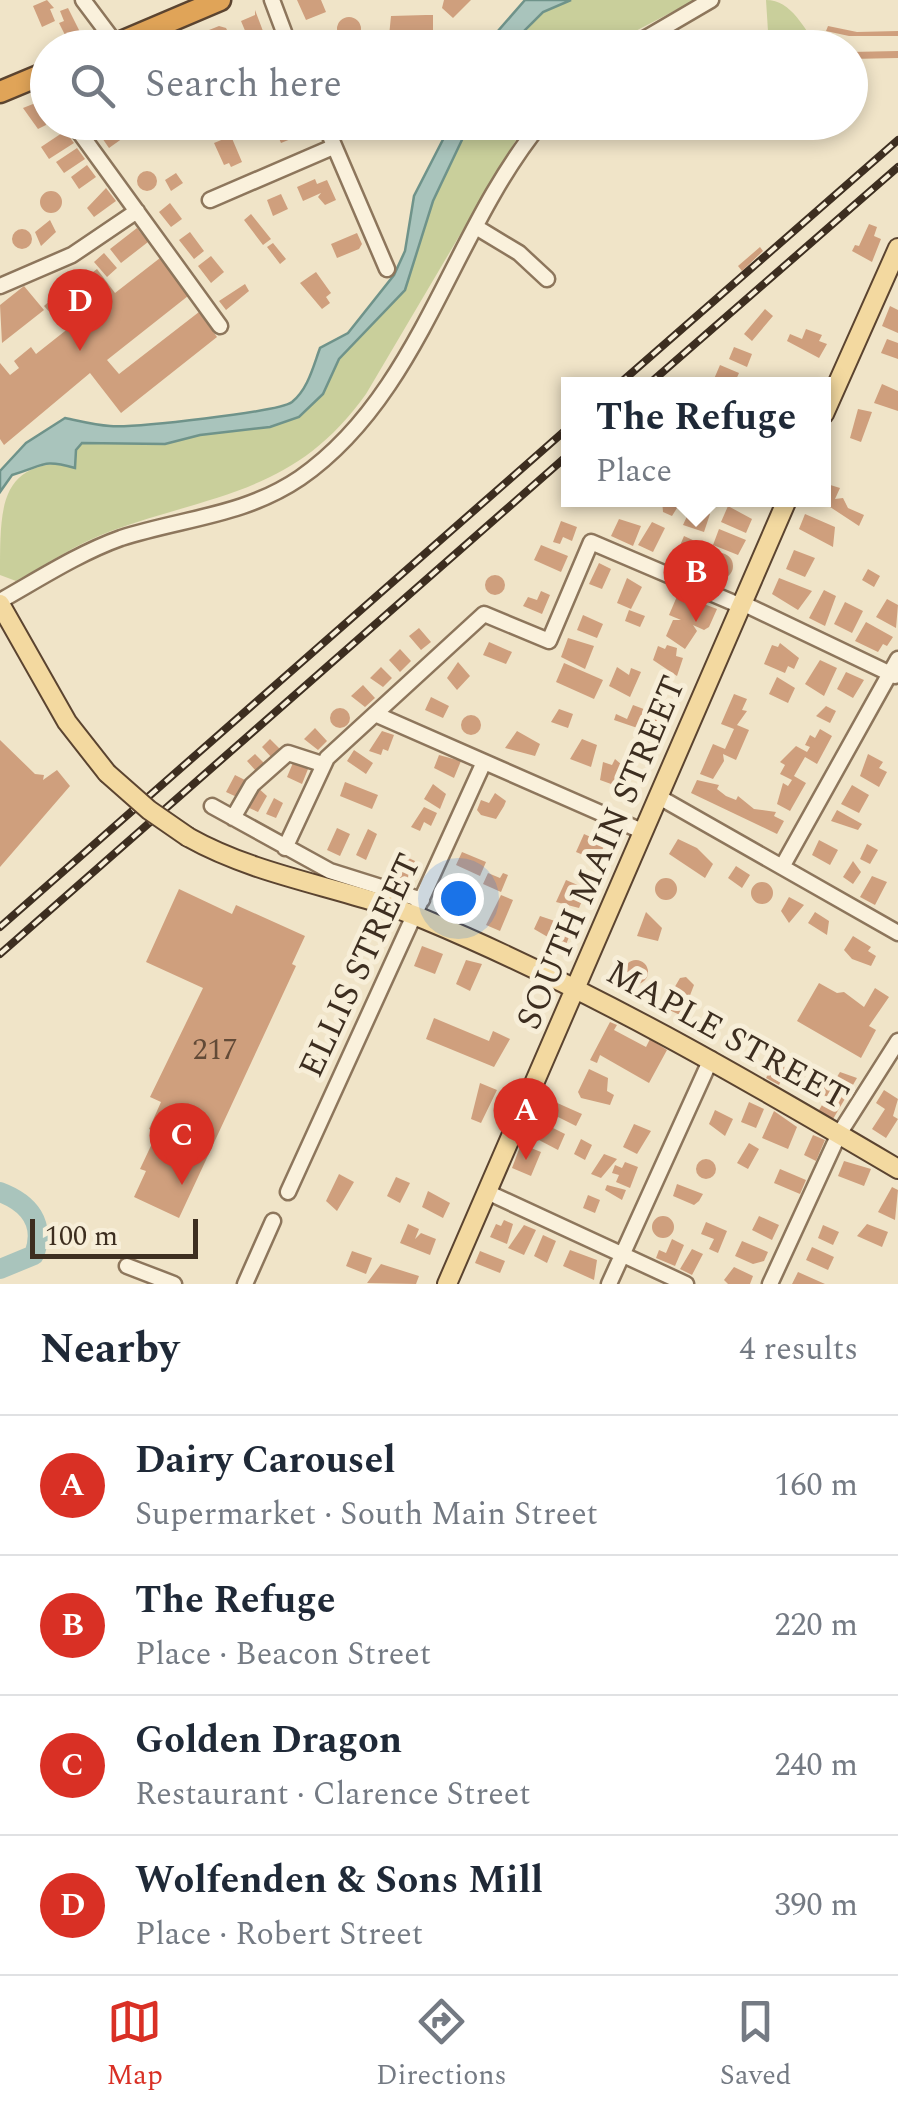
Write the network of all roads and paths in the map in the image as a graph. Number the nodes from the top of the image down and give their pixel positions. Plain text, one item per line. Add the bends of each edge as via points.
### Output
1 (84, 0) edge
2 (220, 0) edge
3 (272, 0) edge
4 (711, 0) edge
5 (102, 30) edge
6 (149, 30) edge
7 (283, 30) edge
8 (660, 30) edge
9 (30, 83) edge
10 (0, 92) edge
11 (85, 140) edge
12 (331, 140) edge
13 (531, 140) edge
14 (334, 148) junction
15 (210, 200) dead end
16 (137, 212) junction
17 (476, 227) junction
18 (898, 248) edge
19 (387, 269) dead end
20 (547, 279) dead end
21 (0, 286) edge
22 (220, 326) dead end
23 (831, 398) edge
24 (784, 507) edge
25 (0, 603) edge
26 (742, 605) junction
27 (898, 659) edge
28 (894, 675) edge
29 (375, 714) junction
30 (484, 762) junction
31 (322, 764) junction
32 (659, 797) junction
33 (212, 806) dead end
34 (233, 818) junction
35 (644, 832) junction
36 (286, 848) junction
37 (782, 867) junction
38 (418, 908) junction
39 (898, 934) edge
40 (578, 987) junction
41 (898, 1041) edge
42 (711, 1059) junction
43 (839, 1134) junction
44 (898, 1169) edge
45 (288, 1192) dead end
46 (486, 1192) junction
47 (273, 1221) dead end
48 (622, 1254) junction
49 (128, 1266) dead end
50 (174, 1284) edge
51 (245, 1284) edge
52 (446, 1284) edge
53 (609, 1284) edge
54 (686, 1284) edge
55 (770, 1284) edge

1 - 5 street
2 - 6 highway
3 - 7 street
4 - 8 street
9 - 10 highway
11 - 16 street
12 - 14 street
13 - 17 street
14 - 15 street
14 - 19 street
16 - 21 street via 72,254
16 - 22 street
17 - 20 street via 520,252
17 - 25 street via 378,398 326,458 254,502 116,540
18 - 23 main road
24 - 26 main road, SOUTH MAIN STREET
25 - 38 main road, MAPLE STREET, bridge via 66,722 143,806 188,837 250,866
26 - 28 street
26 - 29 street via 591,542 549,642 484,614
26 - 32 main road, SOUTH MAIN STREET
27 - 28 street
28 - 37 street
29 - 30 street
29 - 31 street
30 - 35 street
30 - 38 street, ELLIS STREET
31 - 34 street via 288,753 250,788
31 - 36 street
32 - 35 main road, SOUTH MAIN STREET
32 - 37 street
33 - 34 street
34 - 36 street
35 - 40 main road, SOUTH MAIN STREET
36 - 38 street
37 - 39 street
38 - 40 main road, MAPLE STREET
38 - 45 street, ELLIS STREET
40 - 42 main road, MAPLE STREET
40 - 46 main road, SOUTH MAIN STREET
41 - 43 street
42 - 43 main road, MAPLE STREET
42 - 48 street
43 - 44 main road, MAPLE STREET
43 - 55 street
46 - 48 street
46 - 52 main road, SOUTH MAIN STREET
47 - 51 street
48 - 53 street
48 - 54 street
49 - 50 street

